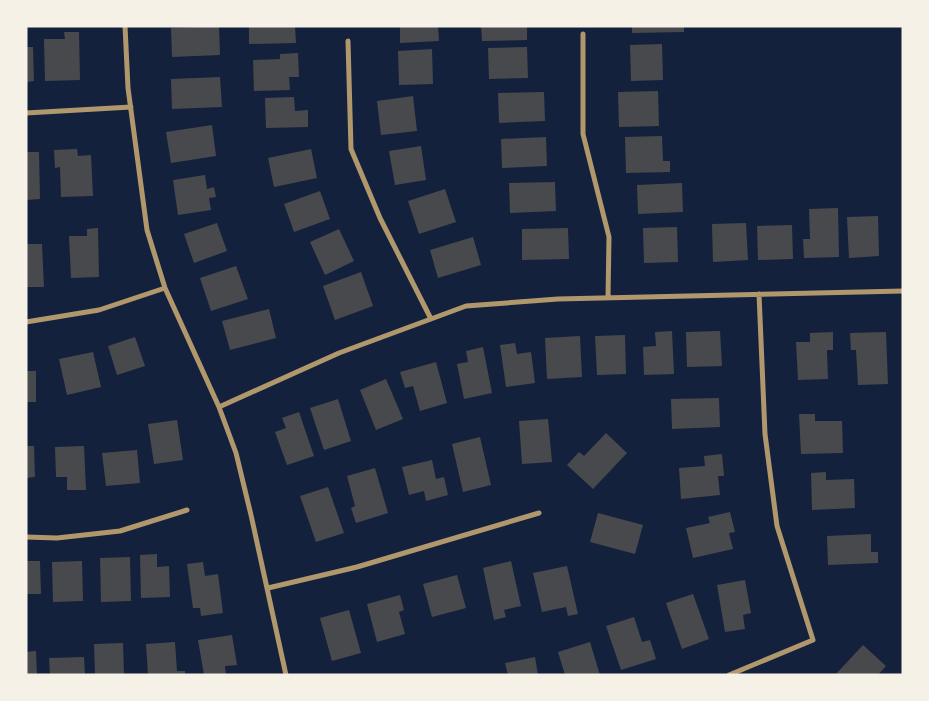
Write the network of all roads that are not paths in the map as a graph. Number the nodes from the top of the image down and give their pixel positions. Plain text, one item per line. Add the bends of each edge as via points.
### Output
1 (125, 26) edge
2 (583, 34) dead end
3 (348, 41) dead end
4 (131, 107) junction
5 (26, 113) edge
6 (165, 288) junction
7 (903, 291) edge
8 (759, 294) junction
9 (608, 298) junction
10 (431, 319) junction
11 (26, 322) edge
12 (219, 407) junction
13 (187, 510) dead end
14 (539, 513) dead end
15 (26, 537) edge
16 (268, 588) junction
17 (286, 675) edge
18 (729, 675) edge

1 - 4 street
2 - 9 street via 583,134 609,237
3 - 10 street via 351,149 380,218
4 - 5 street
4 - 6 street via 147,230
6 - 11 street via 99,310
6 - 12 street
7 - 8 street
8 - 9 street
8 - 18 street via 764,434 777,526 813,640
9 - 10 street via 466,306
10 - 12 street via 339,353
12 - 16 street via 236,453
13 - 15 street via 120,531 57,538
14 - 16 street via 357,567
16 - 17 street

